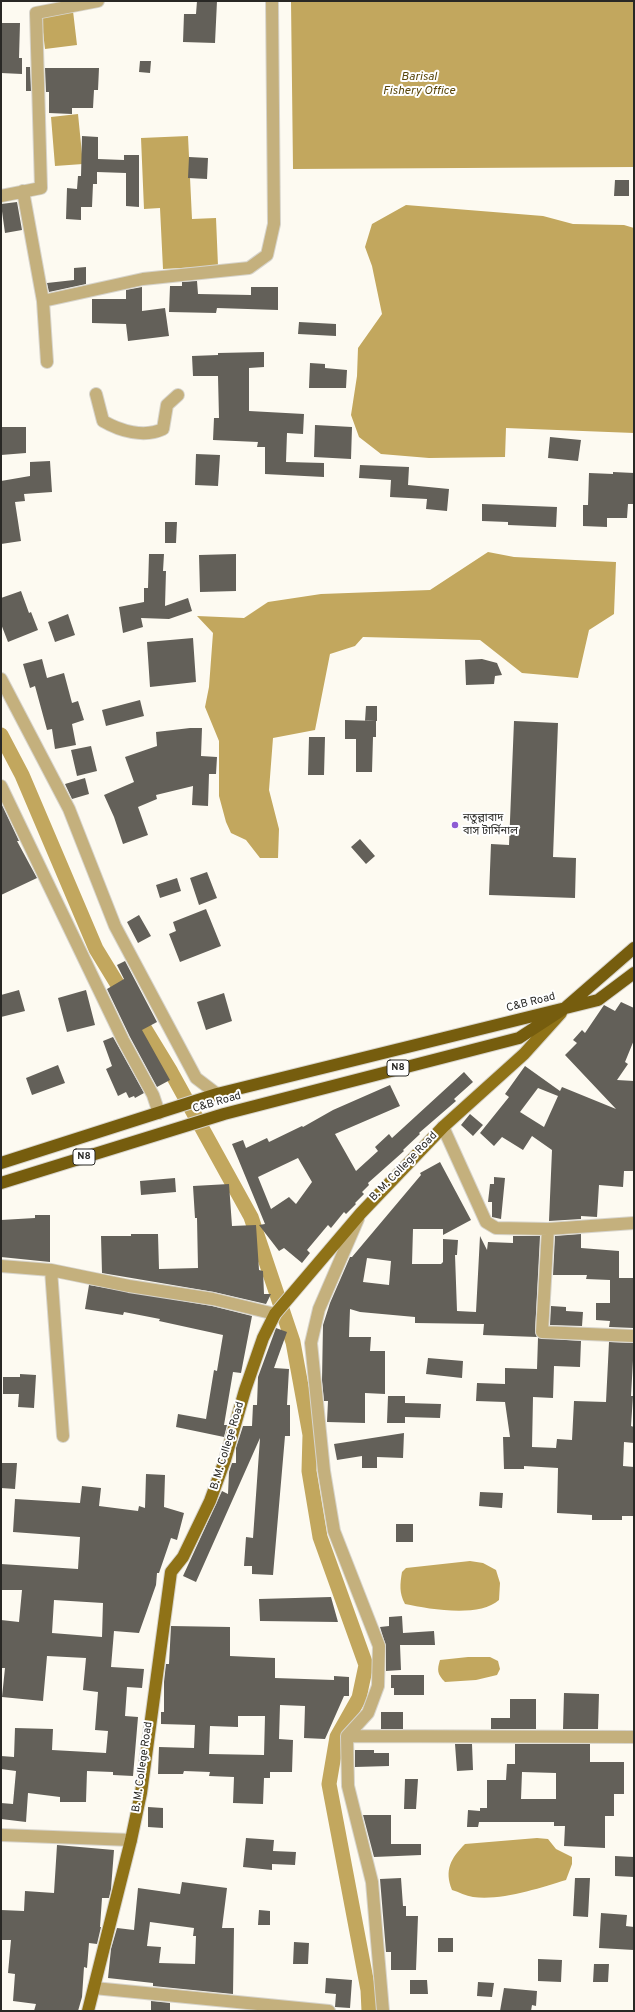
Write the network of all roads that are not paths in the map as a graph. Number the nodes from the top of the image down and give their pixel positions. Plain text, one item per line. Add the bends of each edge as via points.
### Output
1 (98, 1) edge
2 (272, 1) edge
3 (23, 192) junction
4 (1, 196) edge
5 (43, 301) junction
6 (47, 362) dead end
7 (96, 394) dead end
8 (178, 395) dead end
9 (1, 679) edge
10 (1, 786) edge
11 (634, 948) edge
12 (634, 973) edge
13 (565, 1008) junction
14 (217, 1094) junction
15 (159, 1113) junction
16 (443, 1127) junction
17 (1, 1163) edge
18 (1, 1183) edge
19 (361, 1213) junction
20 (634, 1223) edge
21 (548, 1229) junction
22 (1, 1266) edge
23 (51, 1270) junction
24 (275, 1314) junction
25 (634, 1336) edge
26 (63, 1436) dead end
27 (348, 1736) junction
28 (634, 1737) edge
29 (1, 1835) edge
30 (131, 1840) junction
31 (94, 1988) junction
32 (88, 2011) edge
33 (329, 2011) edge
34 (384, 2011) edge

1 - 3 street via 36,13 41,188
2 - 5 street via 274,224 267,254 249,268 143,279
3 - 4 street
3 - 5 street
5 - 6 street
7 - 8 street via 103,421 115,428 153,434 163,429 167,405
9 - 14 street via 69,809 116,926 196,1078
10 - 15 street via 120,1033 153,1095
11 - 13 highway, N8
12 - 13 highway, N8 via 598,1000
13 - 14 highway, C&B Road / N8
13 - 16 main road, B. M. College Road via 524,1054
13 - 18 highway, C&B Road / N8 via 519,1038 224,1114
14 - 15 highway, C&B Road / N8
15 - 17 highway, C&B Road / N8
16 - 19 main road, B. M. College Road
16 - 21 street via 486,1222 496,1228
19 - 24 main road, B. M. College Road
19 - 27 street via 319,1309 311,1343 324,1471 334,1531 379,1646 378,1686 368,1713
20 - 21 street
21 - 25 street via 542,1332
22 - 23 street
23 - 24 street via 129,1286 213,1299
23 - 26 street
24 - 30 main road, B. M. College Road via 263,1338 210,1501 183,1557 171,1572 141,1793
27 - 28 street
27 - 34 street via 348,1786 372,1882
29 - 30 street
30 - 31 main road, B. M. College Road
31 - 32 main road, B. M. College Road
31 - 33 street

